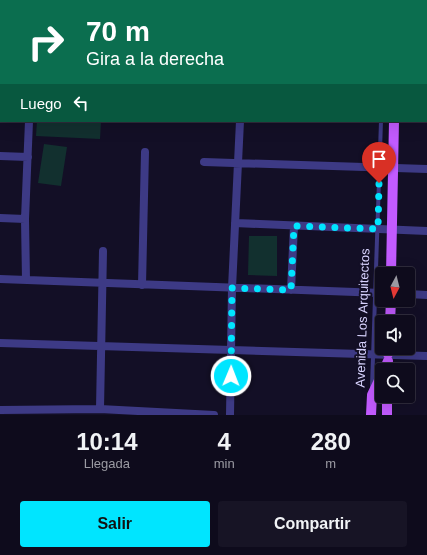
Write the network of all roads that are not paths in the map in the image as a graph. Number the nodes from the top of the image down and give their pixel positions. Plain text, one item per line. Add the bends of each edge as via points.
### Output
1 (29, 122) edge
2 (240, 122) edge
3 (381, 122) edge
4 (394, 122) edge
5 (145, 152) dead end
6 (0, 156) edge
7 (28, 157) junction
8 (204, 162) dead end
9 (238, 164) junction
10 (380, 168) junction
11 (394, 168) junction
12 (427, 169) edge
13 (0, 218) edge
14 (25, 220) junction
15 (235, 222) junction
16 (294, 226) junction
17 (378, 229) junction
18 (392, 230) junction
19 (427, 231) edge
20 (103, 251) dead end
21 (379, 267) edge
22 (391, 267) edge
23 (0, 279) edge
24 (26, 280) junction
25 (102, 283) junction
26 (142, 285) junction
27 (232, 288) junction
28 (291, 290) junction
29 (375, 293) edge
30 (415, 294) edge
31 (427, 295) edge
32 (378, 307) edge
33 (0, 342) edge
34 (101, 346) junction
35 (232, 350) junction
36 (374, 354) junction
37 (415, 354) edge
38 (427, 356) edge
39 (375, 389) edge
40 (372, 395) junction
41 (387, 403) edge
42 (100, 409) junction
43 (0, 410) edge
44 (61, 412) edge
45 (155, 413) edge
46 (214, 415) edge
47 (230, 415) edge
48 (371, 415) edge
49 (387, 415) edge

1 - 7 street
2 - 9 street
3 - 10 lane, Avenida Los Arquitectos
4 - 11 main road
5 - 26 street
6 - 7 street
7 - 14 street
8 - 9 street
9 - 10 street
9 - 15 street
10 - 11 street
10 - 17 lane, Avenida Los Arquitectos
11 - 12 street
11 - 18 main road
13 - 14 street
14 - 24 street
15 - 16 street
15 - 27 street
16 - 17 street
16 - 28 street
17 - 18 street
17 - 21 lane, Avenida Los Arquitectos
18 - 19 street
18 - 22 main road
20 - 25 street
23 - 24 street
24 - 25 street
25 - 26 street
25 - 34 street
26 - 27 street
27 - 28 street
27 - 35 street
28 - 29 street
30 - 31 street
32 - 36 lane, Avenida Los Arquitectos
33 - 34 street
34 - 35 street
34 - 42 street
35 - 36 street
35 - 47 street
36 - 40 lane, Avenida Los Arquitectos
37 - 38 street
39 - 40 main road, Avenida Los Arquitectos
40 - 48 main road, Avenida Los Arquitectos
41 - 49 main road
42 - 44 street
42 - 45 street
43 - 44 street
45 - 46 street

